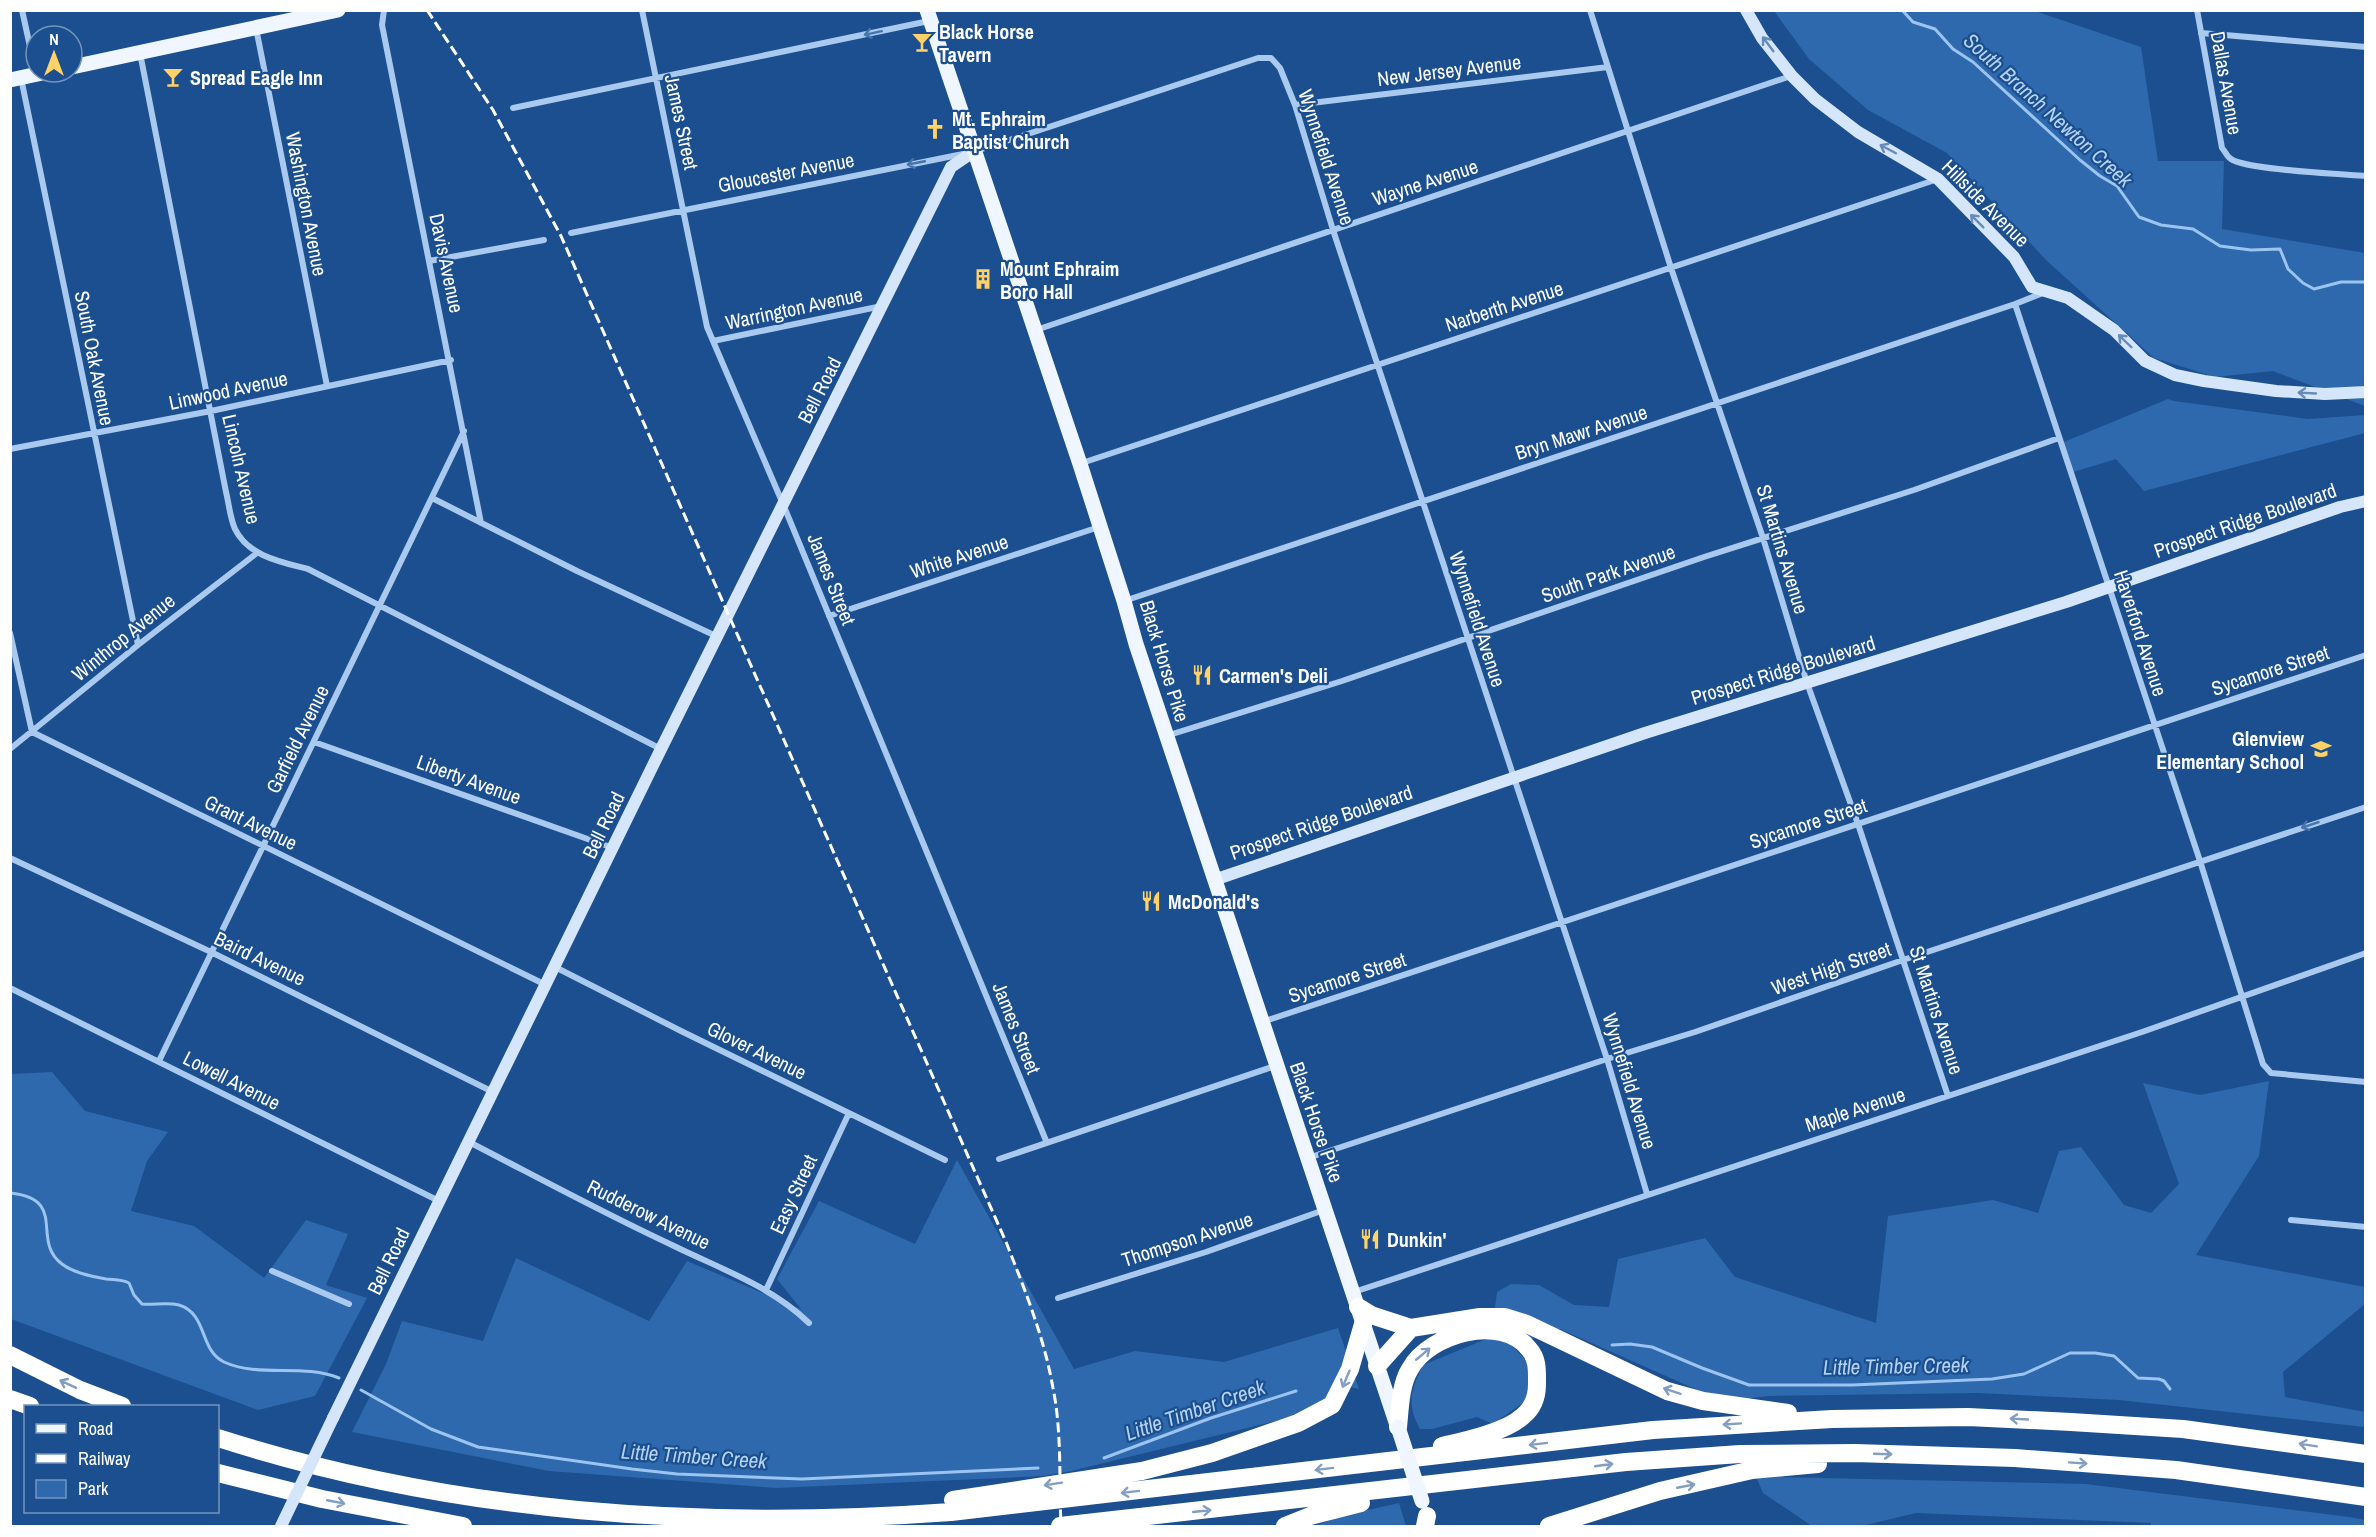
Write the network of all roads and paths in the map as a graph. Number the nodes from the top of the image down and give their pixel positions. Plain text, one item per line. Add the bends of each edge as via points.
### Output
1 (22, 10) edge
2 (338, 10) edge
3 (384, 10) edge
4 (642, 10) edge
5 (1590, 10) edge
6 (1746, 10) edge
7 (2197, 10) edge
8 (928, 16) edge
9 (256, 28) junction
10 (24, 29) edge
11 (2201, 33) junction
12 (2366, 47) edge
13 (140, 52) junction
14 (84, 64) edge
15 (1608, 67) junction
16 (1792, 76) junction
17 (655, 78) junction
18 (30, 84) edge
19 (1295, 105) junction
20 (513, 108) dead end
21 (1629, 131) junction
22 (974, 152) junction
23 (2366, 176) edge
24 (1938, 179) junction
25 (683, 210) junction
26 (1333, 230) junction
27 (571, 233) dead end
28 (544, 240) dead end
29 (429, 261) junction
30 (1671, 268) junction
31 (2047, 291) junction
32 (2015, 304) junction
33 (883, 306) junction
34 (1034, 330) junction
35 (713, 341) junction
36 (451, 360) junction
37 (1379, 365) junction
38 (327, 386) junction
39 (2366, 392) edge
40 (1718, 403) junction
41 (211, 411) junction
42 (464, 431) junction
43 (93, 433) junction
44 (2059, 438) junction
45 (10, 449) edge
46 (1080, 464) junction
47 (432, 498) junction
48 (2366, 501) edge
49 (1422, 502) junction
50 (783, 504) junction
51 (481, 523) junction
52 (1100, 527) junction
53 (1763, 538) junction
54 (257, 553) junction
55 (2109, 587) junction
56 (1124, 602) junction
57 (380, 607) junction
58 (829, 616) junction
59 (10, 633) edge
60 (716, 636) junction
61 (1466, 639) junction
62 (138, 645) junction
63 (2366, 655) edge
64 (1807, 683) junction
65 (2155, 726) junction
66 (32, 732) junction
67 (1166, 736) junction
68 (314, 742) junction
69 (10, 748) edge
70 (661, 748) junction
71 (1513, 777) junction
72 (2366, 807) edge
73 (1858, 824) junction
74 (262, 846) junction
75 (614, 848) junction
76 (10, 858) edge
77 (2200, 861) junction
78 (1214, 880) junction
79 (1562, 923) junction
80 (211, 952) junction
81 (2366, 953) edge
82 (1903, 960) junction
83 (555, 967) junction
84 (546, 985) junction
85 (10, 988) edge
86 (2243, 997) junction
87 (1262, 1023) junction
88 (1607, 1059) junction
89 (159, 1061) junction
90 (1275, 1065) junction
91 (2366, 1082) edge
92 (494, 1093) junction
93 (1948, 1096) junction
94 (849, 1113) junction
95 (469, 1142) junction
96 (1047, 1143) junction
97 (1307, 1158) junction
98 (999, 1159) dead end
99 (945, 1160) dead end
100 (1647, 1194) junction
101 (439, 1202) junction
102 (1325, 1209) junction
103 (2291, 1220) dead end
104 (2366, 1227) edge
105 (272, 1271) dead end
106 (766, 1290) junction
107 (1058, 1298) dead end
108 (349, 1304) dead end
109 (1358, 1308) junction
110 (809, 1323) dead end
111 (1412, 1328) junction
112 (10, 1355) edge
113 (1377, 1366) junction
114 (10, 1399) edge
115 (25, 1405) edge
116 (117, 1405) edge
117 (1832, 1419) junction
118 (1398, 1427) junction
119 (219, 1438) edge
120 (1855, 1453) junction
121 (2366, 1454) edge
122 (1365, 1465) junction
123 (219, 1473) edge
124 (1489, 1479) junction
125 (2366, 1497) edge
126 (1426, 1518) edge
127 (833, 1519) junction
128 (281, 1527) edge
129 (463, 1527) edge
130 (1060, 1527) edge
131 (1285, 1527) edge
132 (1549, 1527) edge

1 - 10 street, South Oak Avenue
2 - 9 main road
3 - 29 street, Davis Avenue via 382,25
4 - 17 street, James Street
5 - 15 street, St Martins Avenue
16 -> 6 street, Hillside Avenue
7 - 11 street, Dallas Avenue
8 -> 17 street
8 - 22 main road, Black Horse Pike
9 - 13 main road
9 - 38 street, Washington Avenue
11 - 12 street
11 - 23 street, Dallas Avenue via 2222,148 2230,159 2263,167
13 - 14 main road
13 - 41 street, Lincoln Avenue
15 - 19 street, New Jersey Avenue
15 - 21 street, St Martins Avenue
16 - 21 street, Wayne Avenue
24 -> 16 street, Hillside Avenue via 1858,132
17 - 20 street
17 - 25 street, James Street
18 - 43 street, South Oak Avenue
19 - 22 street, Wynnefield Avenue via 1280,68 1271,58 1258,58
19 - 26 street, Wynnefield Avenue
21 - 26 street, Wayne Avenue
21 - 30 street, St Martins Avenue
22 -> 25 street, Gloucester Avenue
22 - 33 street, Bell Road via 951,166
22 - 34 main road, Black Horse Pike
24 - 30 street, Narberth Avenue
31 -> 24 street, Hillside Avenue via 2032,287 2014,257
25 - 27 street, Gloucester Avenue
25 - 35 street, James Street
26 - 34 street, Wayne Avenue
26 - 37 street, Wynnefield Avenue
28 - 29 street
29 - 36 street, Davis Avenue
30 - 37 street, Narberth Avenue
30 - 40 street, St Martins Avenue
31 - 32 street, Bryn Mawr Avenue
39 -> 31 street, Hillside Avenue via 2276,392 2175,375 2145,360 2114,330 2068,298
32 - 40 street, Bryn Mawr Avenue
32 - 44 street, Haverford Avenue
33 - 35 street, Warrington Avenue
33 - 50 street, Bell Road
34 - 46 main road, Black Horse Pike
35 - 50 street, James Street
36 - 38 street, Linwood Avenue
36 - 42 street, Davis Avenue
37 - 46 street, Narberth Avenue
37 - 49 street, Wynnefield Avenue
38 - 41 street, Linwood Avenue
40 - 49 street, Bryn Mawr Avenue
40 - 53 street, St Martins Avenue
41 - 43 street, Linwood Avenue
41 - 54 street, Lincoln Avenue via 235,528
42 - 47 street, Garfield Avenue
42 - 51 street, Davis Avenue
43 - 45 street, Linwood Avenue
43 - 62 street, South Oak Avenue
44 - 53 street, South Park Avenue
44 - 55 street, Haverford Avenue
46 - 52 main road, Black Horse Pike
47 - 51 street
47 - 57 street, Garfield Avenue
48 - 55 street, Prospect Ridge Boulevard
49 - 56 street, Bryn Mawr Avenue
49 - 61 street, Wynnefield Avenue
50 - 58 street, James Street
50 - 60 street, Bell Road
51 - 60 street
52 - 56 main road, Black Horse Pike
52 - 58 street, White Avenue
53 - 61 street, South Park Avenue
53 - 64 street, St Martins Avenue
54 - 57 street, Lincoln Avenue via 308,569
54 - 62 street, Winthrop Avenue
55 - 64 street, Prospect Ridge Boulevard
55 - 65 street, Haverford Avenue
56 - 67 main road, Black Horse Pike
57 - 68 street, Garfield Avenue
57 - 70 street, Lincoln Avenue
58 - 96 street, James Street
59 - 66 street
60 - 70 street, Bell Road
61 - 67 street, South Park Avenue
61 - 71 street, Wynnefield Avenue
62 - 66 street, Winthrop Avenue
63 - 65 street, Sycamore Street
64 - 71 street, Prospect Ridge Boulevard
64 - 73 street, St Martins Avenue
65 - 73 street, Sycamore Street
65 - 77 street, Haverford Avenue
66 - 69 street, Winthrop Avenue
66 - 74 street, Grant Avenue
67 - 78 main road, Black Horse Pike
68 - 74 street, Garfield Avenue
68 - 75 street, Liberty Avenue
70 - 75 street, Bell Road
71 - 78 street, Prospect Ridge Boulevard
71 - 79 street, Wynnefield Avenue
72 -> 77 street, West High Street
73 - 79 street, Sycamore Street
73 - 82 street, St Martins Avenue
74 - 80 street, Garfield Avenue
74 - 84 street, Grant Avenue
75 - 83 street, Bell Road
76 - 80 street, Baird Avenue
77 - 82 street, West High Street
77 - 86 street, Haverford Avenue
78 - 87 main road, Black Horse Pike
79 - 87 street, Sycamore Street
79 - 88 street, Wynnefield Avenue
80 - 89 street, Garfield Avenue
80 - 92 street, Baird Avenue
81 - 86 street, Maple Avenue
82 - 88 street, West High Street
82 - 93 street, St Martins Avenue
83 - 84 street, Bell Road
83 - 94 street, Glover Avenue
84 - 92 street, Bell Road
85 - 89 street, Lowell Avenue
86 - 91 street, Haverford Avenue via 2263,1064 2271,1073
86 - 93 street, Maple Avenue
87 - 90 main road, Black Horse Pike
88 - 97 street, West High Street
88 - 100 street, Wynnefield Avenue
89 - 101 street, Lowell Avenue
90 - 96 street
90 - 97 main road, Black Horse Pike
92 - 95 street, Bell Road
93 - 100 street, Maple Avenue
94 - 99 street, Glover Avenue
94 - 106 street, Easy Street
95 - 101 street, Bell Road
95 - 106 street, Rudderow Avenue
96 - 98 street
97 - 102 main road, Black Horse Pike
100 - 109 street, Maple Avenue
101 - 128 street, Bell Road, bridge
102 - 107 street, Thompson Avenue via 1206,1252
102 - 109 main road, Black Horse Pike
103 - 104 street
105 - 108 street
106 - 110 street, Rudderow Avenue
109 - 111 highway
109 - 113 main road, Black Horse Pike
109 -> 127 highway via 1350,1369 1332,1405 1298,1423 1212,1453 1142,1471
111 - 113 highway
117 -> 111 highway via 1703,1401 1667,1390 1505,1317
116 -> 112 highway
113 - 118 main road, Black Horse Pike
114 - 115 highway
121 -> 117 highway via 2183,1429 1968,1417
117 -> 122 highway via 1653,1430
118 -> 122 highway via 1408,1371 1424,1352 1452,1336 1481,1330 1501,1332 1524,1343 1535,1359 1537,1393 1522,1418 1447,1445
118 - 126 main road, bridge
119 - 127 highway via 342,1471 506,1502 693,1519
124 -> 120 highway via 1665,1458
120 -> 125 highway via 2015,1458 2176,1470
132 -> 120 highway via 1660,1491 1752,1470 1818,1464
122 -> 127 highway via 969,1510
123 -> 129 highway
130 -> 124 highway
124 - 131 highway via 1348,1505

